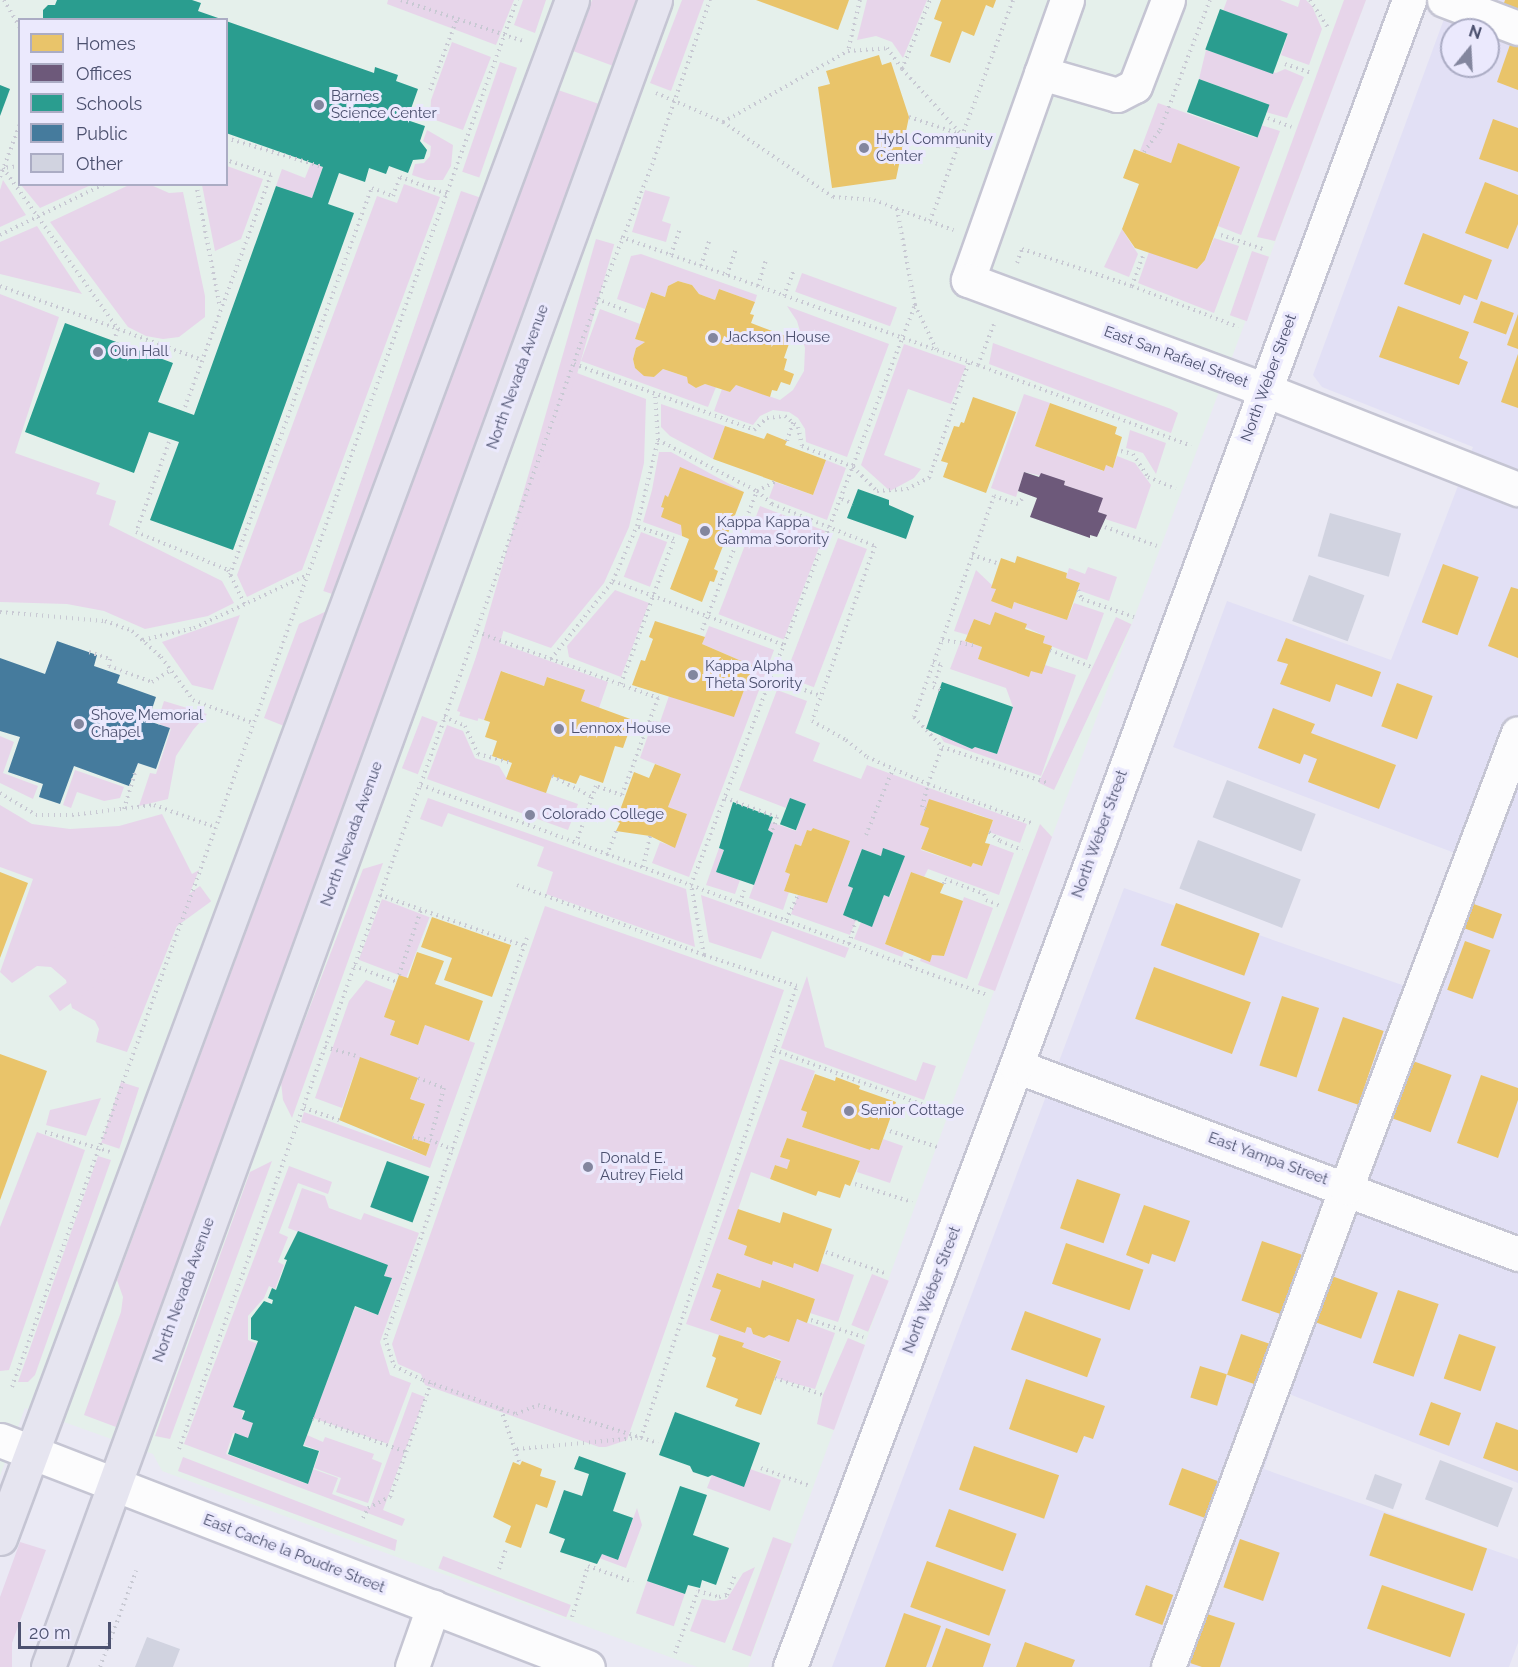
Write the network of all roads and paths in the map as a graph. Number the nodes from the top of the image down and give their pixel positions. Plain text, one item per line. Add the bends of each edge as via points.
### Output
1 (4, 0) edge
2 (401, 0) edge
3 (517, 0) edge
4 (572, 0) edge
5 (656, 0) edge
6 (710, 0) edge
7 (860, 0) edge
8 (930, 0) edge
9 (1012, 0) edge
10 (1067, 0) edge
11 (1168, 0) edge
12 (1210, 0) edge
13 (1310, 0) edge
14 (1409, 0) edge
15 (1444, 0) edge
16 (457, 19) junction
17 (18, 24) edge
18 (1328, 28) dead end
19 (1518, 28) edge
20 (505, 35) junction
21 (528, 42) dead end
22 (848, 51) junction
23 (1285, 64) dead end
24 (903, 69) junction
25 (1041, 73) junction
26 (1311, 73) dead end
27 (430, 90) dead end
28 (673, 99) junction
29 (909, 117) dead end
30 (1268, 118) dead end
31 (723, 122) junction
32 (1292, 127) dead end
33 (18, 129) edge
34 (961, 134) junction
35 (228, 139) edge
36 (1144, 152) dead end
37 (228, 161) edge
38 (18, 166) edge
39 (323, 167) dead end
40 (3, 168) junction
41 (0, 177) edge
42 (100, 186) edge
43 (196, 186) edge
44 (447, 194) junction
45 (897, 209) junction
46 (39, 217) junction
47 (930, 221) junction
48 (680, 229) dead end
49 (962, 233) dead end
50 (0, 235) edge
51 (1221, 235) dead end
52 (621, 237) junction
53 (710, 241) dead end
54 (736, 249) dead end
55 (1022, 249) dead end
56 (1266, 250) dead end
57 (671, 255) junction
58 (1143, 255) dead end
59 (766, 260) dead end
60 (701, 266) junction
61 (793, 272) dead end
62 (727, 275) junction
63 (0, 286) edge
64 (758, 286) junction
65 (1132, 286) junction
66 (784, 296) junction
67 (597, 299) junction
68 (915, 305) junction
69 (221, 309) junction
70 (630, 312) dead end
71 (1238, 327) dead end
72 (118, 329) junction
73 (115, 337) dead end
74 (902, 338) junction
75 (937, 350) junction
76 (202, 360) junction
77 (969, 362) junction
78 (574, 364) junction
79 (1265, 390) junction
80 (655, 395) junction
81 (185, 407) dead end
82 (793, 421) junction
83 (658, 440) junction
84 (787, 441) dead end
85 (169, 442) dead end
86 (1191, 446) dead end
87 (1121, 451) dead end
88 (854, 466) junction
89 (775, 482) dead end
90 (1176, 489) dead end
91 (1518, 489) edge
92 (757, 491) junction
93 (842, 499) junction
94 (1022, 499) dead end
95 (853, 504) dead end
96 (637, 526) junction
97 (1105, 527) dead end
98 (830, 528) junction
99 (1156, 546) dead end
100 (972, 555) junction
101 (1000, 564) dead end
102 (308, 574) junction
103 (230, 575) junction
104 (613, 581) junction
105 (1078, 590) dead end
106 (654, 597) junction
107 (245, 605) junction
108 (0, 612) edge
109 (708, 617) junction
110 (1134, 617) dead end
111 (702, 630) dead end
112 (477, 632) junction
113 (143, 640) junction
114 (942, 640) junction
115 (974, 645) dead end
116 (784, 646) junction
117 (1050, 650) dead end
118 (89, 652) dead end
119 (551, 659) junction
120 (933, 662) junction
121 (1091, 667) dead end
122 (171, 670) junction
123 (771, 678) junction
124 (621, 684) junction
125 (940, 690) dead end
126 (821, 696) junction
127 (444, 718) junction
128 (253, 723) junction
129 (1518, 734) edge
130 (942, 747) junction
131 (512, 763) dead end
132 (893, 769) junction
133 (135, 771) dead end
134 (552, 776) dead end
135 (1048, 783) dead end
136 (928, 784) junction
137 (421, 785) junction
138 (0, 793) edge
139 (592, 797) junction
140 (725, 798) junction
141 (124, 809) junction
142 (926, 809) dead end
143 (1032, 823) dead end
144 (215, 827) junction
145 (616, 831) dead end
146 (772, 832) dead end
147 (989, 832) dead end
148 (866, 835) dead end
149 (650, 836) dead end
150 (576, 843) junction
151 (1022, 850) dead end
152 (607, 855) junction
153 (643, 867) junction
154 (944, 884) dead end
155 (517, 885) dead end
156 (691, 885) junction
157 (744, 891) dead end
158 (798, 895) dead end
159 (380, 896) junction
160 (740, 903) junction
161 (1001, 906) dead end
162 (422, 910) junction
163 (786, 920) junction
164 (856, 920) dead end
165 (527, 938) dead end
166 (849, 944) junction
167 (524, 946) junction
168 (704, 955) junction
169 (913, 956) dead end
170 (354, 966) junction
171 (909, 966) junction
172 (399, 975) dead end
173 (397, 982) dead end
174 (987, 995) dead end
175 (325, 1047) junction
176 (774, 1050) junction
177 (360, 1057) dead end
178 (1016, 1066) junction
179 (418, 1078) dead end
180 (304, 1108) junction
181 (945, 1113) dead end
182 (339, 1120) dead end
183 (890, 1131) dead end
184 (45, 1132) dead end
185 (412, 1138) dead end
186 (430, 1140) junction
187 (937, 1147) dead end
188 (97, 1148) junction
189 (453, 1149) junction
190 (112, 1152) dead end
191 (855, 1184) dead end
192 (1346, 1188) junction
193 (912, 1202) dead end
194 (826, 1252) dead end
195 (1518, 1254) edge
196 (887, 1274) dead end
197 (811, 1320) dead end
198 (863, 1337) dead end
199 (775, 1378) dead end
200 (431, 1383) junction
201 (12, 1387) dead end
202 (823, 1395) dead end
203 (501, 1408) junction
204 (313, 1418) dead end
205 (641, 1438) junction
206 (0, 1440) edge
207 (658, 1443) dead end
208 (179, 1449) dead end
209 (517, 1449) junction
210 (33, 1452) junction
211 (406, 1452) junction
212 (520, 1465) dead end
213 (761, 1468) dead end
214 (115, 1483) junction
215 (808, 1485) dead end
216 (363, 1518) dead end
217 (0, 1539) edge
218 (506, 1549) dead end
219 (499, 1569) dead end
220 (136, 1570) dead end
221 (735, 1575) dead end
222 (633, 1582) dead end
223 (433, 1607) junction
224 (572, 1617) dead end
225 (675, 1653) dead end
226 (48, 1667) edge
227 (100, 1667) edge
228 (412, 1667) edge
229 (588, 1667) edge
230 (790, 1667) edge
231 (1168, 1667) edge

1 - 17 path
2 - 16 path
3 - 20 path
4 - 210 main road
5 - 214 main road, North Nevada Avenue
6 - 28 path
7 - 22 path
8 - 24 path
9 - 34 path
10 - 25 street
11 - 25 street via 1135,86 1117,95
12 - 36 path via 1160,130
13 - 18 path
14 - 79 street, North Weber Street
15 - 19 street
16 - 20 path
16 - 27 path
20 - 21 path
20 - 44 path
22 - 24 path via 887,48
22 - 31 path
23 - 26 path
24 - 34 path
25 - 79 street, East San Rafael Street via 968,280
28 - 31 path
28 - 52 path via 652,165
29 - 34 path
30 - 32 path
31 - 45 path via 833,197 874,200
33 - 40 path
34 - 47 path
35 - 39 path
37 - 69 path via 271,175
38 - 40 path
40 - 41 path
40 - 46 path
42 - 46 path
43 - 69 path
44 - 102 path
44 - 103 path via 400,177 393,196 372,188
45 - 47 path
45 - 68 path
46 - 50 path
46 - 72 path
47 - 49 path
48 - 57 path
51 - 56 path
52 - 57 path
52 - 67 path
53 - 60 path
54 - 62 path
55 - 65 path
57 - 60 path
58 - 65 path
59 - 64 path
60 - 62 path
61 - 66 path
62 - 64 path
63 - 72 path
64 - 66 path
65 - 71 path
66 - 74 path
67 - 70 path
67 - 78 path
68 - 74 path
68 - 75 path
69 - 76 path
72 - 73 path
72 - 76 path
74 - 75 path
74 - 88 path
75 - 77 path
76 - 81 path
77 - 86 path
77 - 88 path via 929,478 907,489 878,491
78 - 80 path
78 - 112 path
79 - 91 street, East San Rafael Street
79 - 178 street, North Weber Street
80 - 82 path via 754,430 775,416
80 - 83 path
82 - 84 path
82 - 88 path via 802,434 802,446
83 - 92 path
83 - 96 path
85 - 103 path via 136,532 228,570
87 - 90 path via 1133,454 1148,477
88 - 93 path
89 - 92 path
92 - 98 path via 772,504
92 - 109 path
93 - 95 path
93 - 98 path
94 - 100 path via 1018,504 994,496
96 - 104 path
96 - 106 path via 674,539
97 - 99 path
98 - 116 path
98 - 126 path via 875,546
100 - 101 path
100 - 114 path
102 - 107 path
102 - 128 path
103 - 107 path
104 - 106 path
104 - 119 path
105 - 110 path via 1082,599
106 - 109 path
106 - 124 path
107 - 113 path via 194,628
108 - 113 path via 105,621 132,631
109 - 111 path
109 - 116 path
112 - 119 path
112 - 127 path
113 - 122 path
114 - 115 path
114 - 120 path
116 - 123 path
117 - 121 path
118 - 122 path via 110,659 109,666 152,682
119 - 124 path
120 - 125 path via 941,666 933,687
120 - 130 path via 914,717
122 - 128 path via 193,700
123 - 126 path
123 - 140 path
124 - 139 path via 658,698 622,795 596,786
126 - 132 path via 812,721
127 - 131 path via 465,726 478,754
127 - 137 path
128 - 144 path
129 - 192 street
130 - 135 path
130 - 136 path
132 - 136 path
132 - 148 path
133 - 141 path
134 - 139 path
136 - 142 path via 922,807
136 - 143 path
137 - 150 path
137 - 159 path
138 - 141 path via 36,815
139 - 150 path
140 - 146 path via 777,817
140 - 156 path
141 - 144 path via 154,805
144 - 188 path
145 - 152 path
147 - 151 path
149 - 153 path
150 - 152 path
152 - 153 path
153 - 156 path
154 - 161 path via 945,879 984,894 986,900
155 - 168 path
156 - 160 path
156 - 168 path
157 - 160 path
158 - 163 path
159 - 162 path
159 - 170 path
160 - 163 path
162 - 167 path
162 - 172 path
163 - 166 path
164 - 166 path
165 - 167 path
166 - 171 path
167 - 189 path
168 - 176 path via 798,986
169 - 171 path
170 - 173 path
170 - 175 path
171 - 174 path
175 - 177 path
175 - 180 path
176 - 181 path
176 - 205 path
178 - 192 street, East Yampa Street
178 - 230 street, North Weber Street
179 - 186 path via 444,1088
180 - 182 path
180 - 208 path
183 - 187 path
184 - 188 path
185 - 186 path
186 - 189 path
188 - 190 path
188 - 201 path
189 - 200 path via 385,1338 394,1366
191 - 193 path
192 - 195 street, East Yampa Street
192 - 231 street
194 - 196 path
197 - 198 path
199 - 202 path
200 - 203 path
200 - 211 path
203 - 205 path via 516,1414 538,1405
203 - 209 path
204 - 211 path
205 - 207 path
205 - 209 path
206 - 210 street, East Cache la Poudre Street
209 - 212 path
210 - 214 street, East Cache la Poudre Street
210 - 217 main road
211 - 216 path via 390,1497 368,1508
213 - 215 path
214 - 223 street, East Cache la Poudre Street
214 - 226 main road, North Nevada Avenue
218 - 219 path
220 - 227 path
221 - 225 path via 726,1595 698,1591
222 - 224 path via 588,1566
223 - 228 street
223 - 229 street, East Cache la Poudre Street

